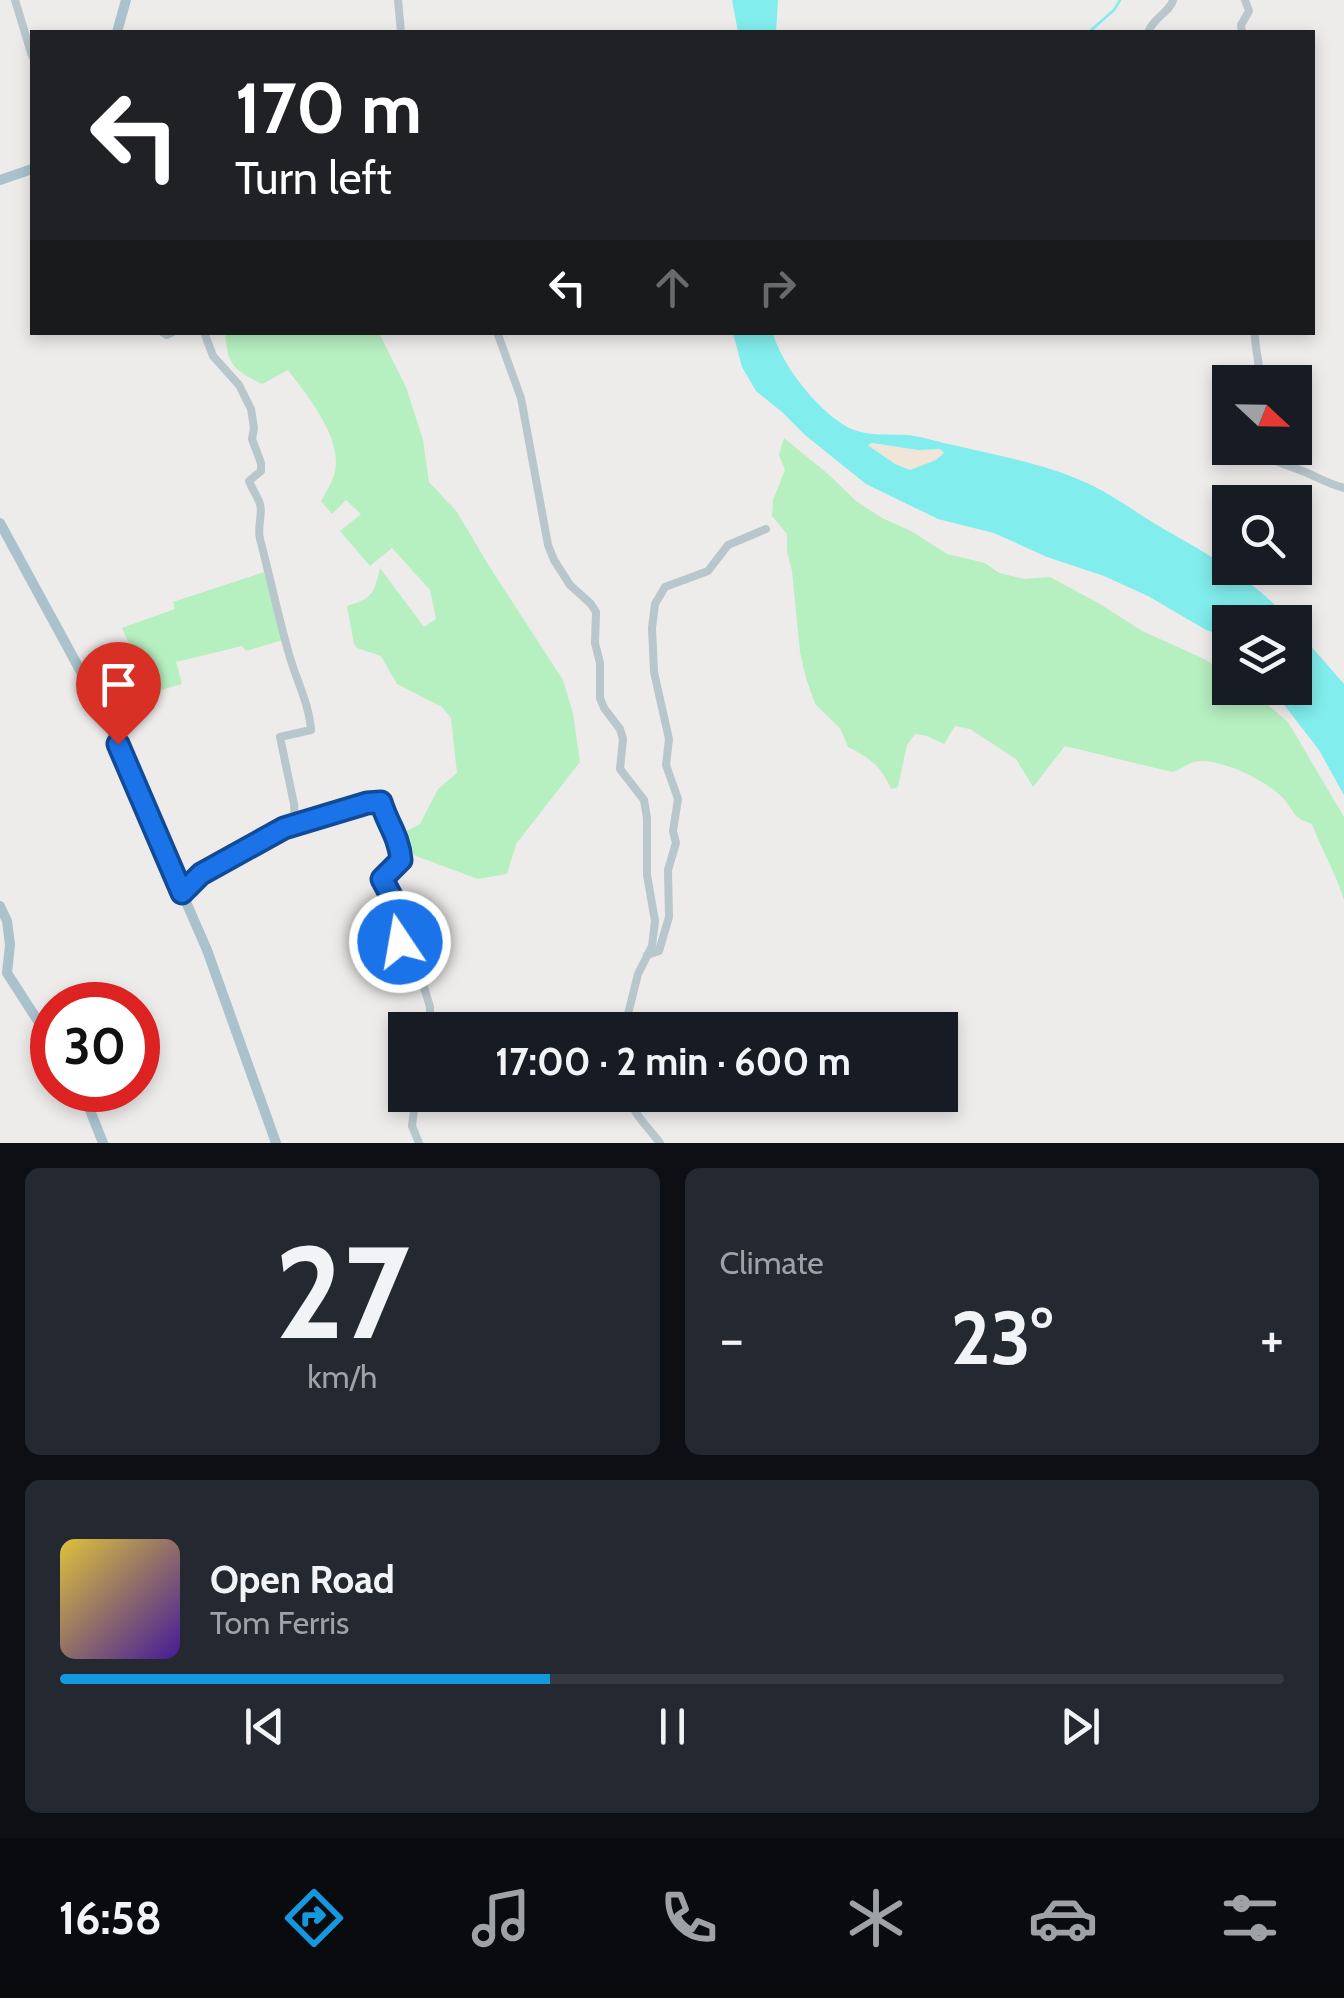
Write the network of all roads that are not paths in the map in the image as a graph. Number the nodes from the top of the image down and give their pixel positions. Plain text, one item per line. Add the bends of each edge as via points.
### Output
1 (14, 0) edge
2 (126, 0) edge
3 (398, 0) edge
4 (1173, 0) edge
5 (1246, 0) edge
6 (118, 30) edge
7 (401, 30) edge
8 (1149, 30) edge
9 (1242, 30) edge
10 (30, 50) edge
11 (30, 170) edge
12 (0, 180) edge
13 (205, 335) edge
14 (498, 335) edge
15 (1255, 335) edge
16 (1259, 365) edge
17 (1287, 465) edge
18 (1344, 488) edge
19 (0, 523) edge
20 (766, 530) dead end
21 (295, 825) junction
22 (182, 893) junction
23 (0, 906) edge
24 (647, 955) junction
25 (30, 1008) edge
26 (430, 1012) edge
27 (628, 1012) edge
28 (90, 1112) edge
29 (414, 1112) edge
30 (636, 1112) edge
31 (102, 1143) edge
32 (276, 1143) edge
33 (419, 1143) edge
34 (660, 1143) edge

1 - 10 street
2 - 6 main road
3 - 7 street
4 - 8 street
5 - 9 street
11 - 12 main road
13 - 21 street via 251,409 261,471 249,481 260,502 257,525 311,724 311,730 280,737
14 - 24 street via 521,398 548,545 570,585 596,612 600,698 620,729 620,769 644,800 655,921
15 - 16 street
17 - 18 street
19 - 22 main road via 104,714
20 - 24 street via 728,545 708,570 666,587 655,604 654,672 669,738 666,766 678,799 669,916 659,951
21 - 22 street via 201,874
21 - 26 street via 381,802 401,860 382,879
22 - 32 main road
23 - 25 main road via 10,945 8,973
24 - 27 street
28 - 31 main road
29 - 33 street
30 - 34 street

